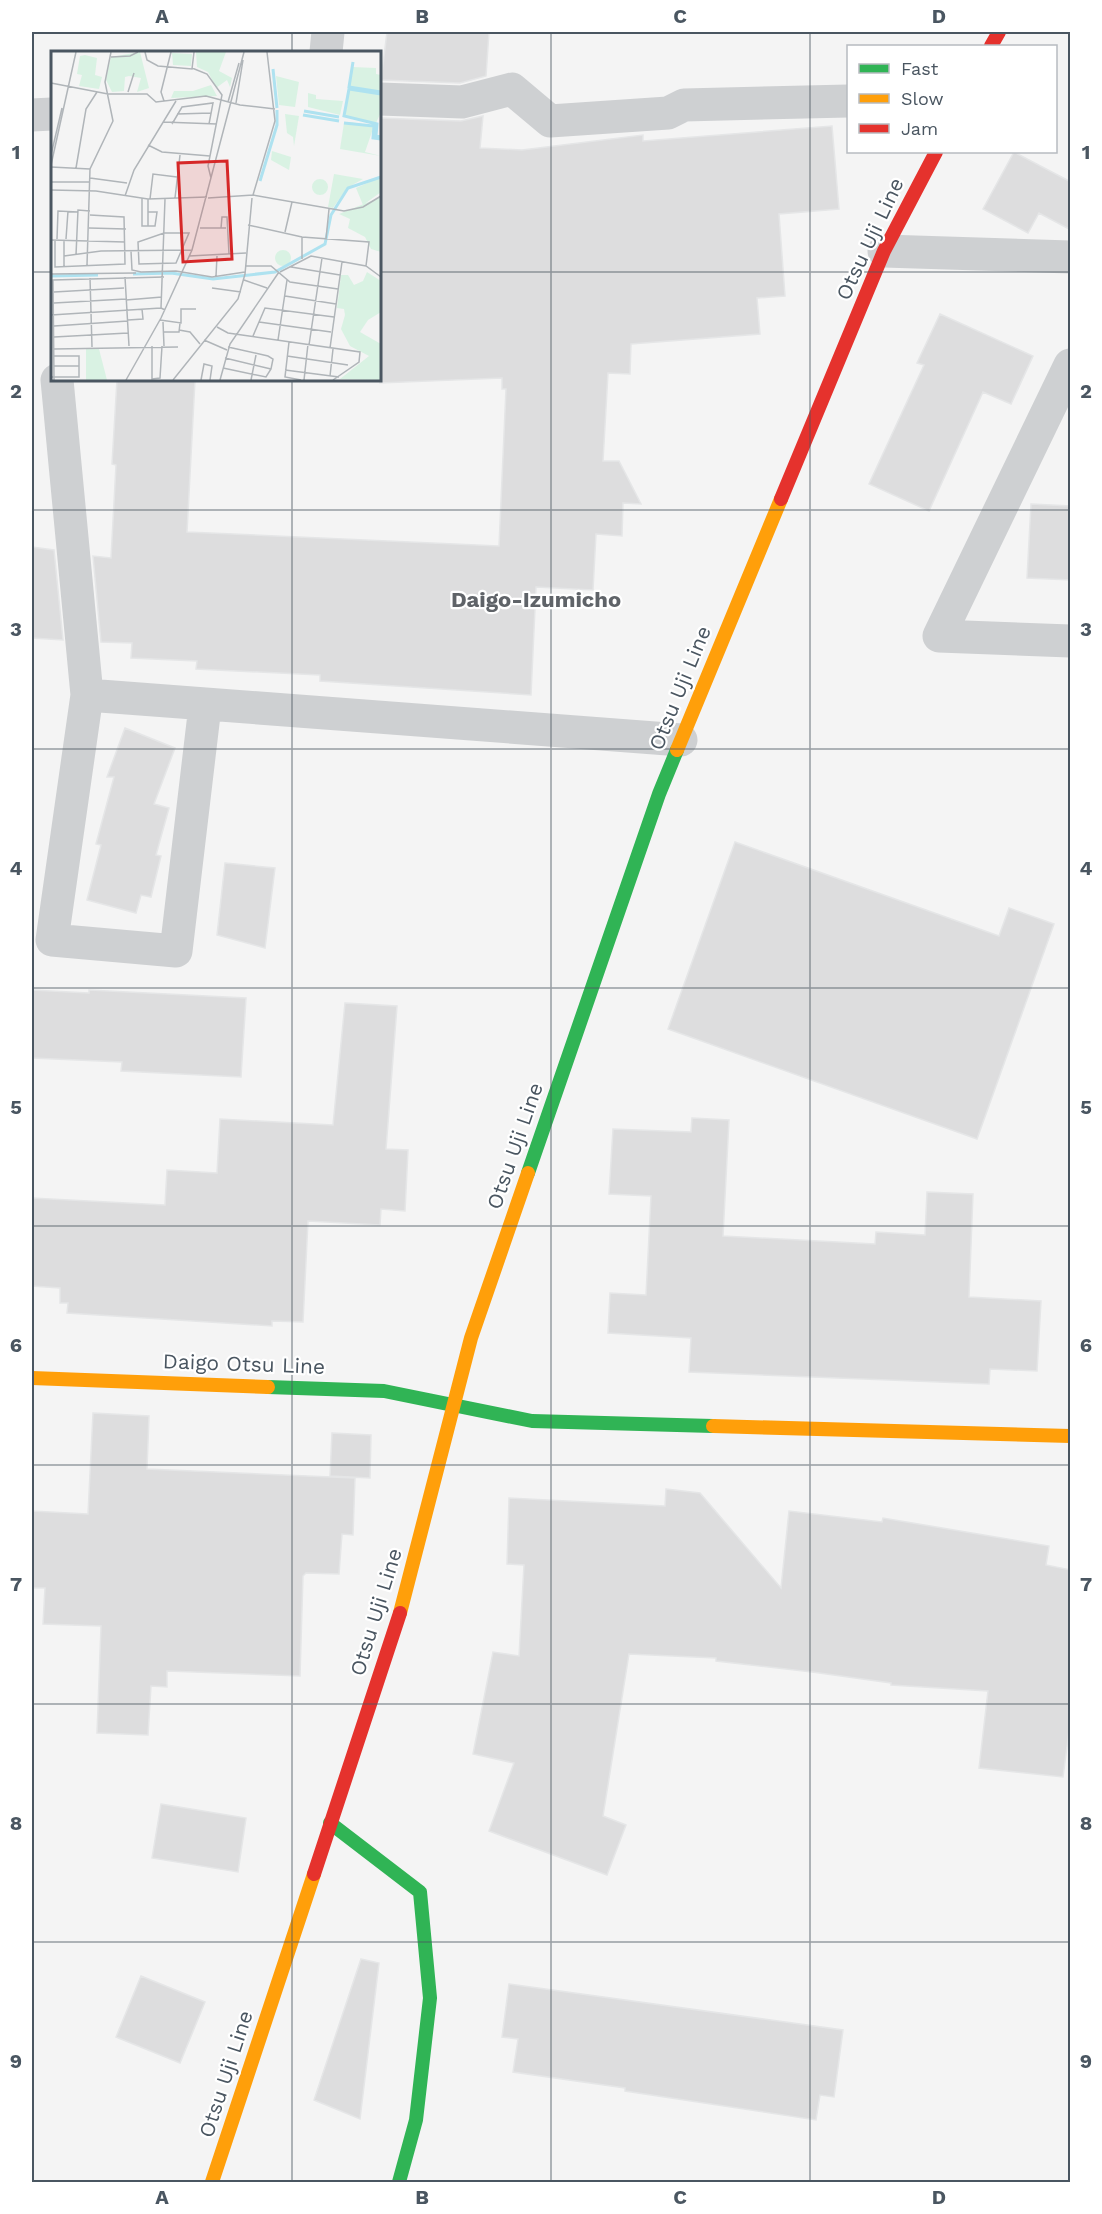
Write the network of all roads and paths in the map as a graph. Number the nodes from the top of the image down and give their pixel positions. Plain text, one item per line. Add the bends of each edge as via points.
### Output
1 (328, 32) edge
2 (326, 51) edge
3 (381, 99) edge
4 (847, 100) edge
5 (51, 114) edge
6 (32, 115) edge
7 (935, 153) edge
8 (884, 250) junction
9 (1071, 257) edge
10 (1071, 365) edge
11 (57, 381) edge
12 (1071, 641) edge
13 (87, 695) junction
14 (205, 705) junction
15 (681, 740) junction
16 (32, 1378) edge
17 (453, 1407) junction
18 (1071, 1436) edge
19 (330, 1823) junction
20 (212, 2182) edge
21 (399, 2182) edge

1 - 2 street
3 - 4 street via 462,102 512,89 550,121 668,113 684,105
5 - 6 street
7 - 8 main road, Otsu Uji Line
8 - 9 street
8 - 15 main road, Otsu Uji Line
10 - 12 street via 939,636
11 - 13 street
13 - 14 street
13 - 14 street via 52,940 176,951
14 - 15 street
15 - 17 main road, Otsu Uji Line via 471,1338
16 - 17 main road, Daigo Otsu Line via 384,1391
17 - 18 main road, Daigo Otsu Line via 532,1421
17 - 19 main road, Otsu Uji Line via 402,1607
19 - 20 main road, Otsu Uji Line
19 - 21 main road via 420,1892 430,1998 416,2120

